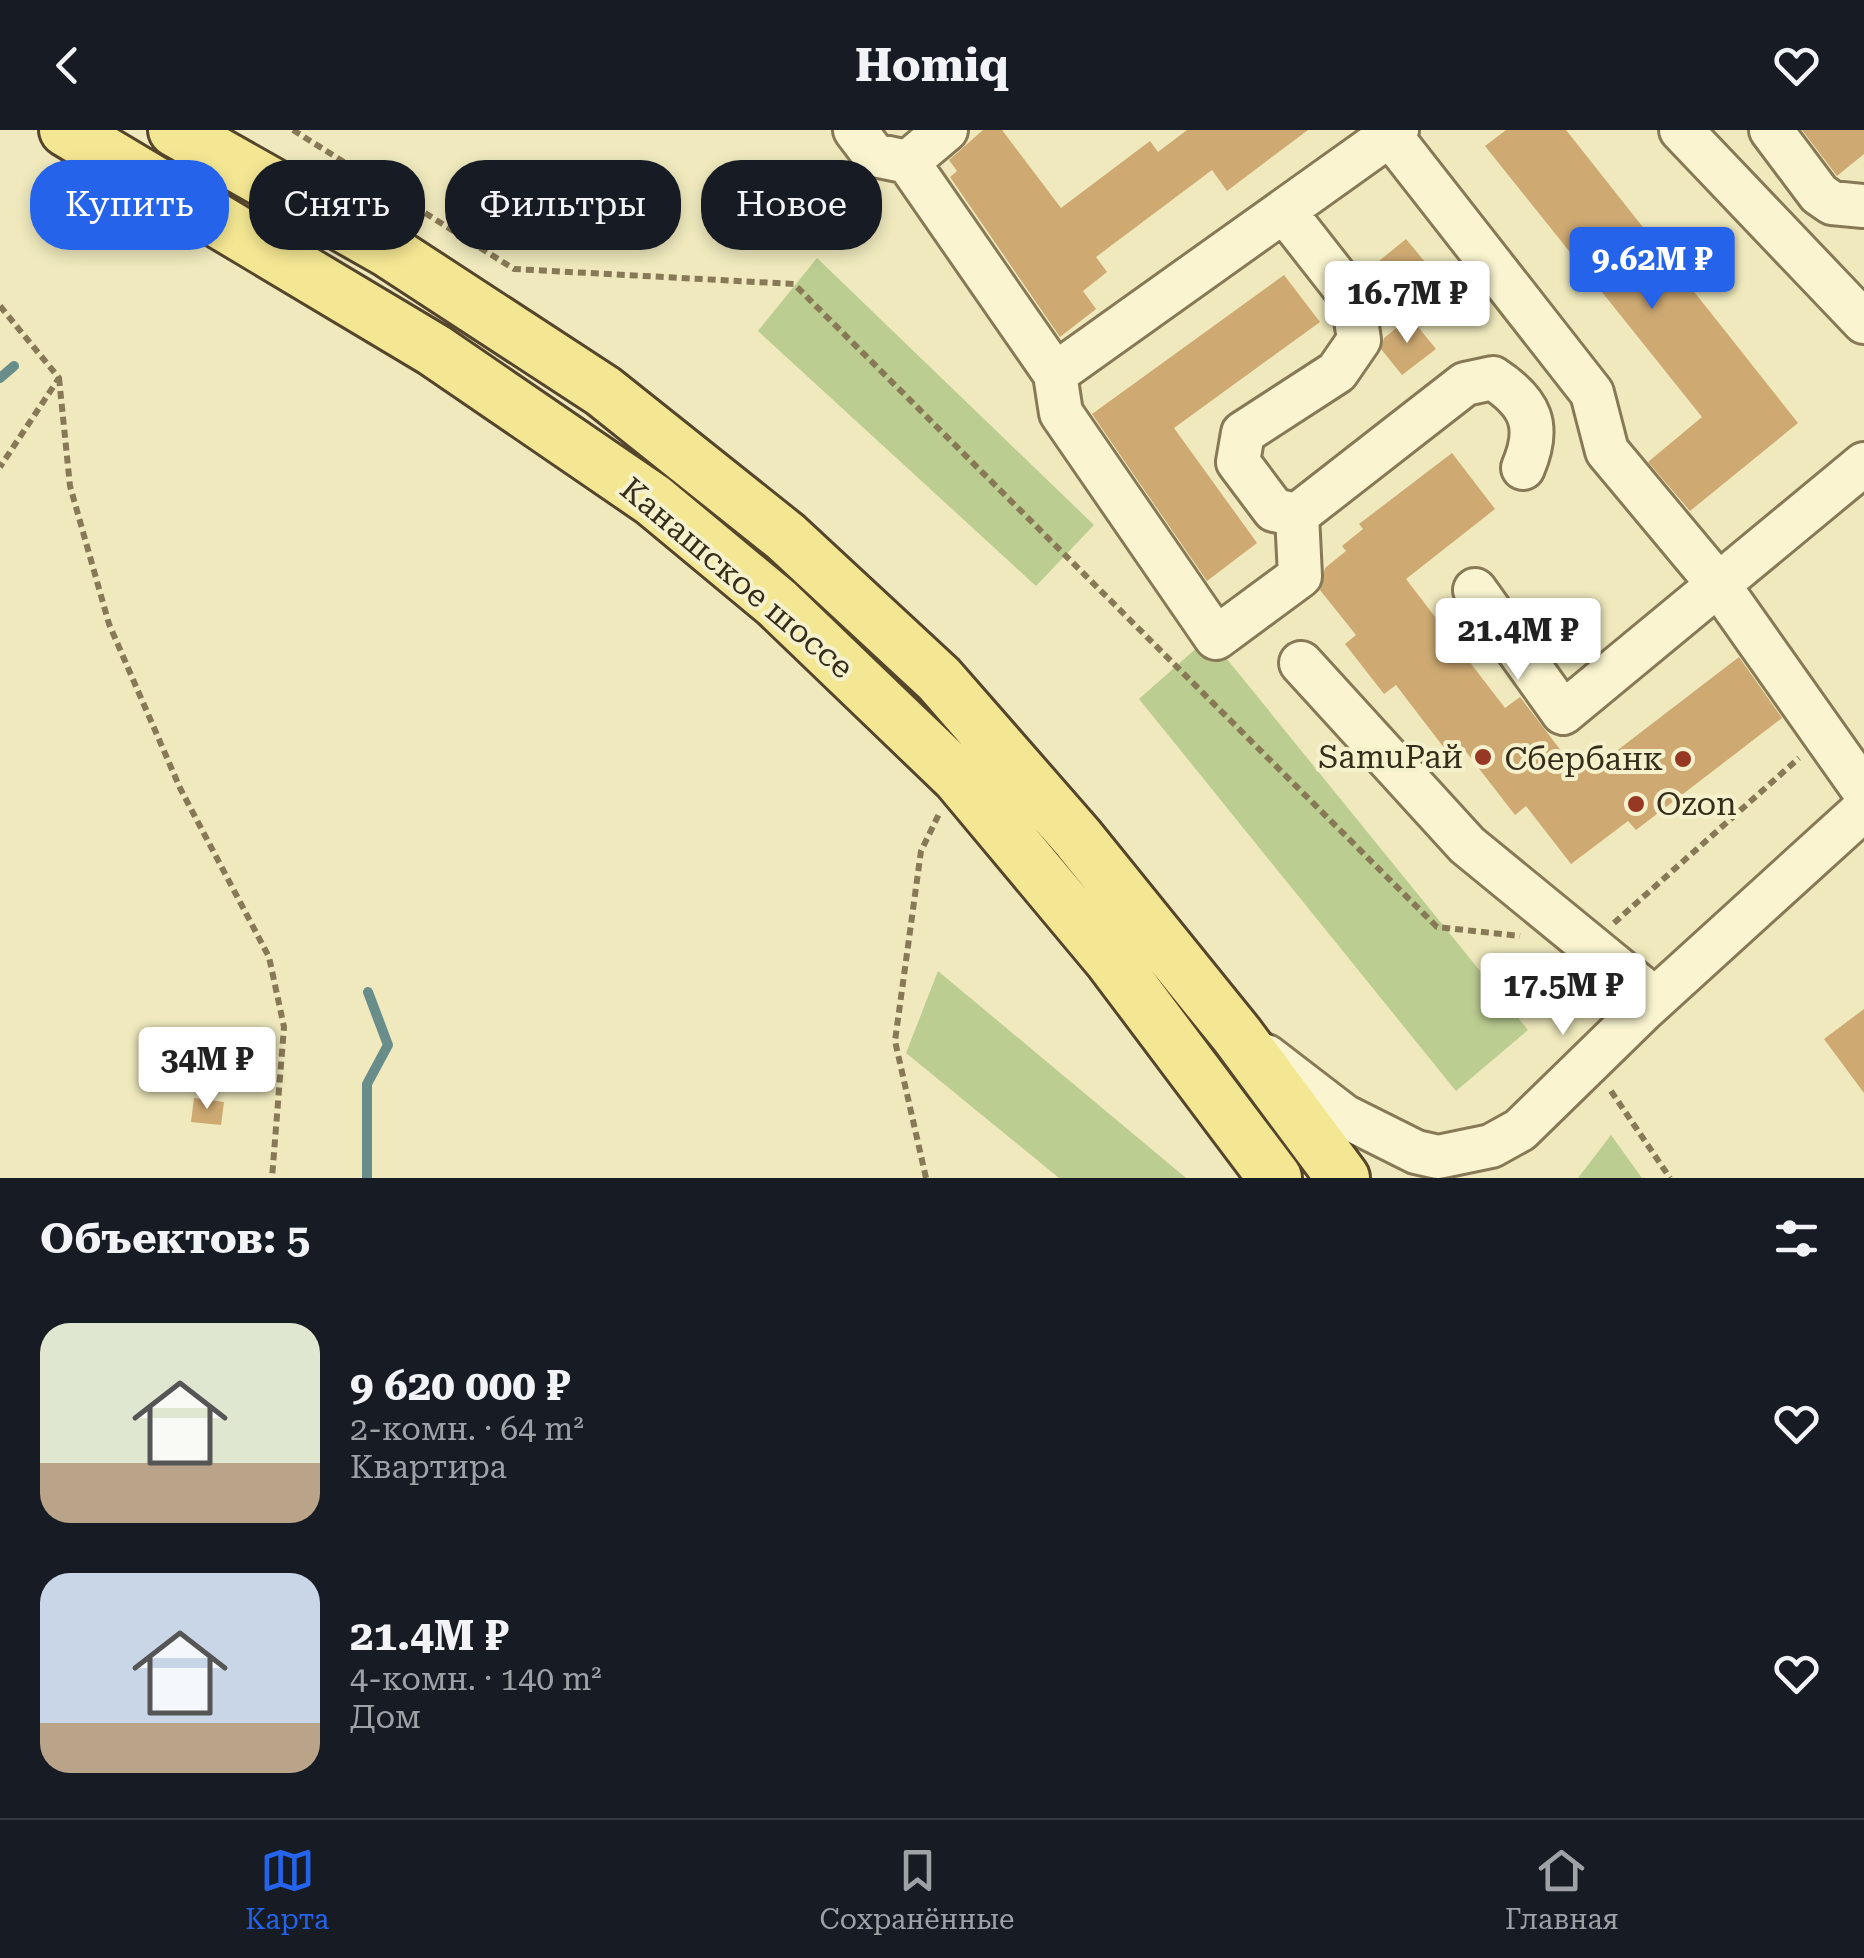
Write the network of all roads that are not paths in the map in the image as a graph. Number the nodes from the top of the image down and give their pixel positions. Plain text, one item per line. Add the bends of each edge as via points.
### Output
1 (66, 130) edge
2 (175, 130) edge
3 (855, 130) edge
4 (946, 130) edge
5 (1681, 130) edge
6 (1771, 130) edge
7 (1393, 133) edge
8 (908, 162) junction
9 (1864, 206) edge
10 (1284, 211) junction
11 (1864, 322) edge
12 (1564, 358) junction
13 (1055, 374) junction
14 (1514, 392) junction
15 (1864, 464) edge
16 (1523, 468) dead end
17 (1297, 516) junction
18 (1718, 584) junction
19 (1475, 590) dead end
20 (1301, 663) dead end
21 (1861, 813) edge
22 (1656, 998) junction
23 (1238, 1035) junction
24 (1520, 1130) junction
25 (1276, 1178) edge
26 (1342, 1178) edge
27 (1508, 1178) edge

1 - 25 main road, Канашское шоссе via 434,350 653,500 777,603 958,777 1110,960
2 - 23 main road, Канашское шоссе via 387,250 604,391 786,537 940,679
3 - 8 street via 874,155
4 - 8 street
5 - 11 street
6 - 9 street via 1818,194
7 - 10 street
7 - 12 street
8 - 13 street
10 - 13 street
10 - 17 street via 1353,300 1360,340 1337,372 1243,433 1238,462 1274,510
12 - 14 street
12 - 18 street via 1592,393 1607,450
13 - 17 street via 1061,413 1216,638 1300,576
14 - 16 street via 1530,416 1534,443
14 - 17 street via 1493,378 1465,384
15 - 18 street
18 - 19 street via 1563,713
18 - 21 street via 1825,734
20 - 22 street via 1467,845
21 - 22 street
22 - 24 street
23 - 24 street via 1344,1116 1416,1152 1466,1154
23 - 26 main road, Канашское шоссе
24 - 27 street

